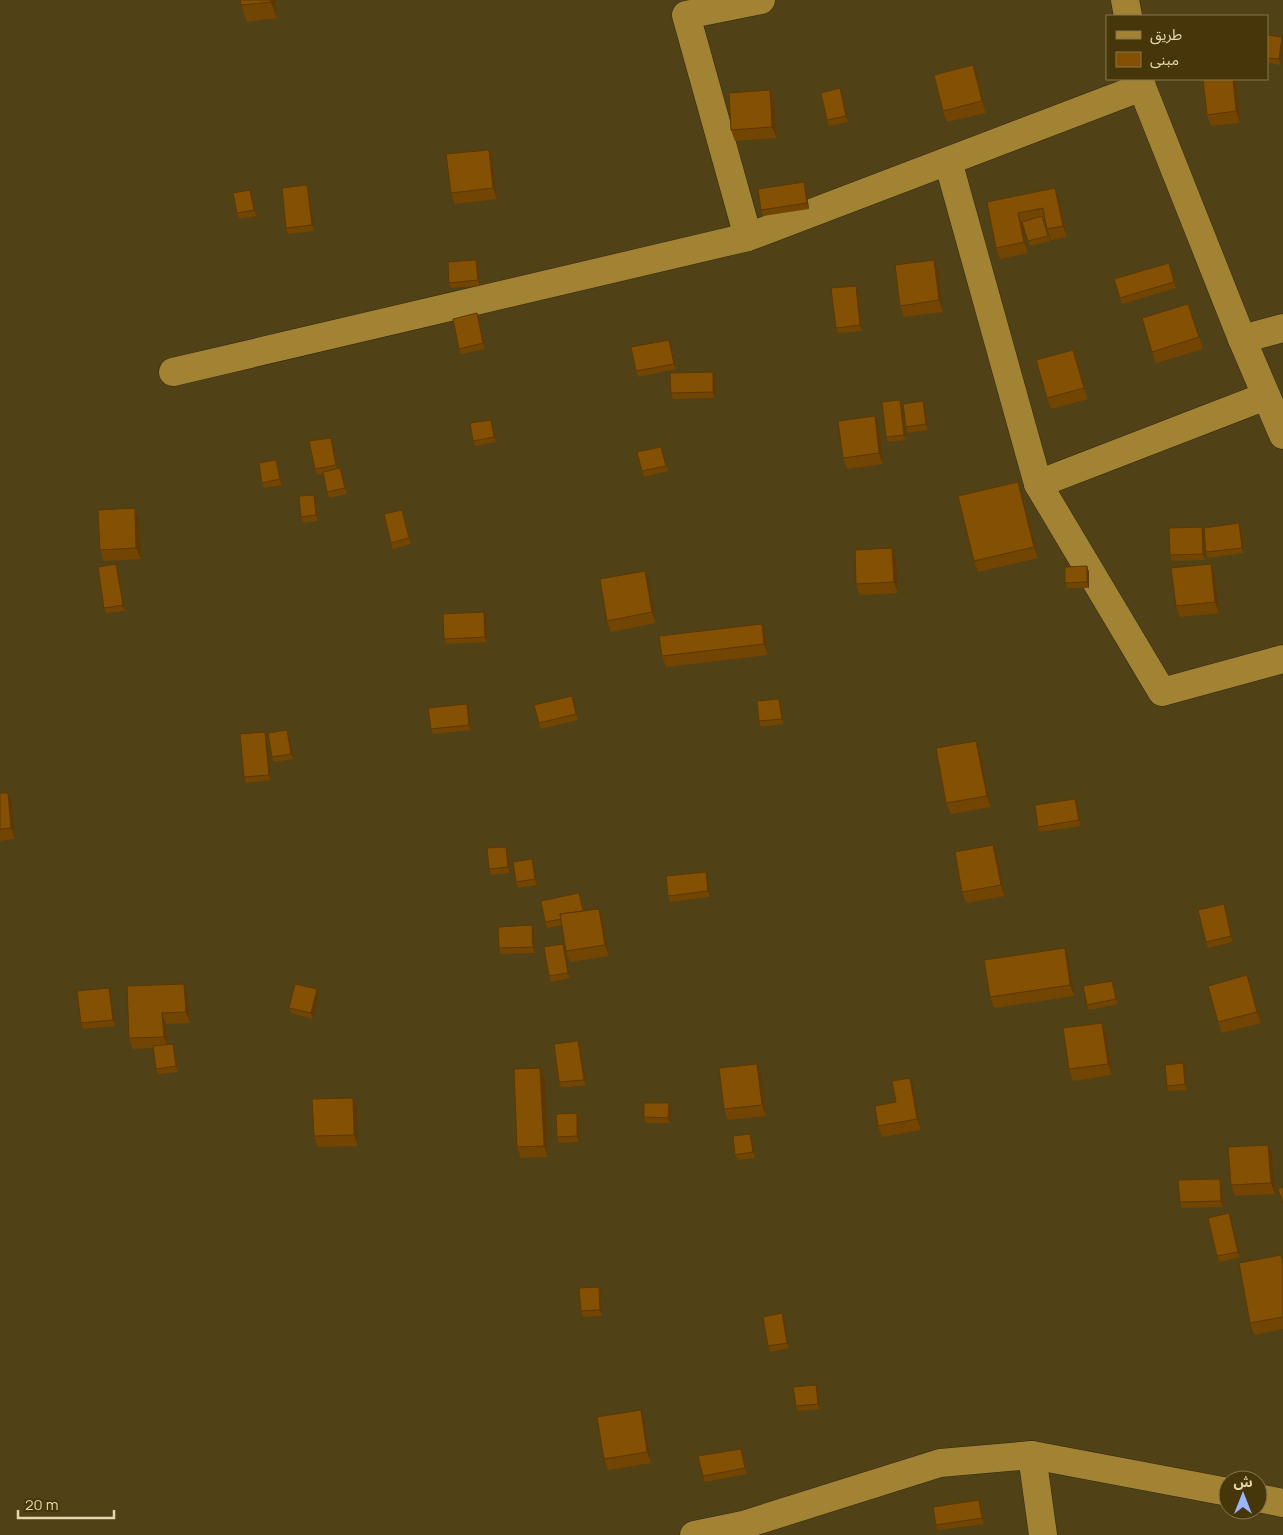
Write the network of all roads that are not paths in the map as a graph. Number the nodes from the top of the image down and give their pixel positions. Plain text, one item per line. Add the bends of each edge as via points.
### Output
1 (761, 0) edge
2 (1125, 0) edge
3 (686, 8) edge
4 (1128, 15) edge
5 (1141, 83) edge
6 (948, 161) junction
7 (748, 237) junction
8 (1283, 328) edge
9 (1242, 338) junction
10 (173, 372) dead end
11 (1266, 396) junction
12 (1283, 435) edge
13 (1038, 484) junction
14 (1283, 659) edge
15 (1032, 1455) junction
16 (1218, 1490) edge
17 (1268, 1500) edge
18 (1283, 1503) edge
19 (743, 1530) edge
20 (694, 1535) edge
21 (1043, 1535) edge

1 - 3 street
2 - 4 street
3 - 7 street
5 - 6 street
5 - 9 street
6 - 7 street
6 - 13 street
7 - 10 street
8 - 9 street
9 - 11 street
11 - 12 street
11 - 13 street
13 - 14 street via 1162,692
15 - 16 street
15 - 19 street via 940,1463
15 - 21 street
17 - 18 street
19 - 20 street

